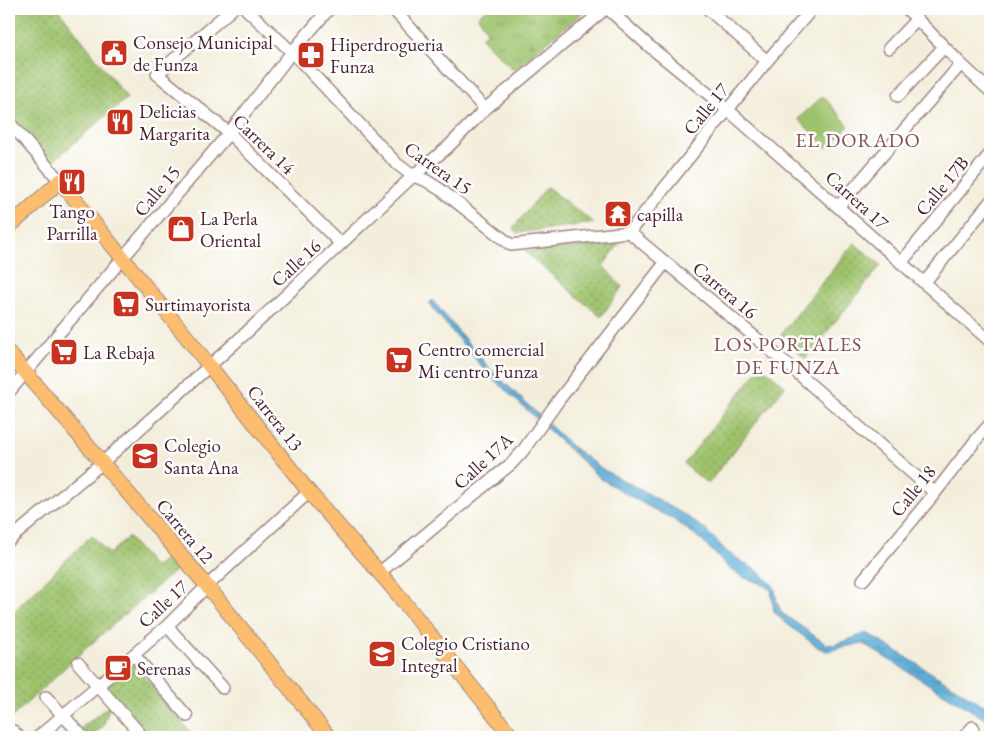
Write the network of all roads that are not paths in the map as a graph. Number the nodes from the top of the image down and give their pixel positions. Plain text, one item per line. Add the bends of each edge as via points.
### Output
1 (232, 9) edge
2 (246, 9) edge
3 (329, 9) edge
4 (393, 9) edge
5 (606, 9) edge
6 (708, 9) edge
7 (907, 9) edge
8 (805, 11) edge
9 (918, 19) junction
10 (944, 47) junction
11 (889, 48) dead end
12 (292, 52) junction
13 (767, 61) junction
14 (961, 64) junction
15 (990, 91) edge
16 (898, 96) dead end
17 (485, 108) junction
18 (728, 110) junction
19 (9, 122) edge
20 (229, 134) junction
21 (990, 154) edge
22 (413, 176) junction
23 (60, 181) junction
24 (990, 202) edge
25 (838, 207) junction
26 (9, 227) edge
27 (629, 232) junction
28 (342, 244) junction
29 (123, 259) junction
30 (665, 263) junction
31 (901, 263) junction
32 (924, 283) junction
33 (990, 341) edge
34 (9, 353) edge
35 (209, 366) junction
36 (25, 373) junction
37 (9, 392) edge
38 (990, 424) edge
39 (102, 463) junction
40 (309, 492) junction
41 (935, 493) junction
42 (9, 540) edge
43 (379, 573) junction
44 (863, 580) dead end
45 (207, 586) junction
46 (167, 626) junction
47 (134, 655) junction
48 (78, 663) dead end
49 (98, 686) junction
50 (222, 688) dead end
51 (46, 697) dead end
52 (64, 716) junction
53 (187, 716) dead end
54 (972, 726) dead end
55 (38, 737) edge
56 (83, 737) edge
57 (144, 737) edge
58 (329, 737) edge
59 (512, 737) edge
60 (964, 737) edge

1 - 20 street, Carrera 14 via 157,74
2 - 12 street, Carrera 15
3 - 12 street, Calle 15
4 - 17 street
5 - 17 street, Calle 16
5 - 18 street, Carrera 17
6 - 13 street
7 - 9 street
8 - 13 street, Calle 17
9 - 10 street
9 - 11 street
10 - 14 street
10 - 16 street
12 - 20 street, Calle 15
12 - 22 street, Carrera 15 via 397,164
13 - 18 street, Calle 17
14 - 15 street
14 - 25 street
17 - 22 street, Calle 16 via 448,148
18 - 25 street, Carrera 17
18 - 27 street, Calle 17
19 - 23 street, Carrera 13
20 - 28 street, Carrera 14
20 - 29 street, Calle 15
21 - 31 street, Calle 17B
22 - 27 street, Carrera 15 via 441,190 511,245
22 - 28 street, Calle 16
23 - 26 main road
23 - 29 main road, Carrera 13
24 - 32 street
25 - 31 street, Carrera 17
27 - 30 street, Carrera 16
28 - 35 street, Calle 16
29 - 35 main road, Carrera 13
29 - 36 street, Calle 15
30 - 41 street, Carrera 16
30 - 43 street, Calle 17A via 512,463
31 - 32 street, Carrera 17
32 - 33 street, Carrera 17
34 - 36 main road, Carrera 12
35 - 39 street, Calle 16
35 - 40 main road, Carrera 13
36 - 37 street, Calle 15
36 - 39 main road, Carrera 12
38 - 41 street, Calle 18
39 - 42 street, Calle 16
39 - 45 main road, Carrera 12
40 - 43 main road, Carrera 13
40 - 45 street, Calle 17
41 - 44 street, Calle 18
43 - 59 main road, Carrera 13
45 - 46 street, Calle 17
45 - 58 main road, Carrera 12
46 - 47 street, Calle 17
46 - 50 street
47 - 49 street, Calle 17
47 - 53 street
48 - 49 street
49 - 52 street, Calle 17
49 - 57 street
51 - 52 street
52 - 55 street, Calle 17
52 - 56 street
54 - 60 street

